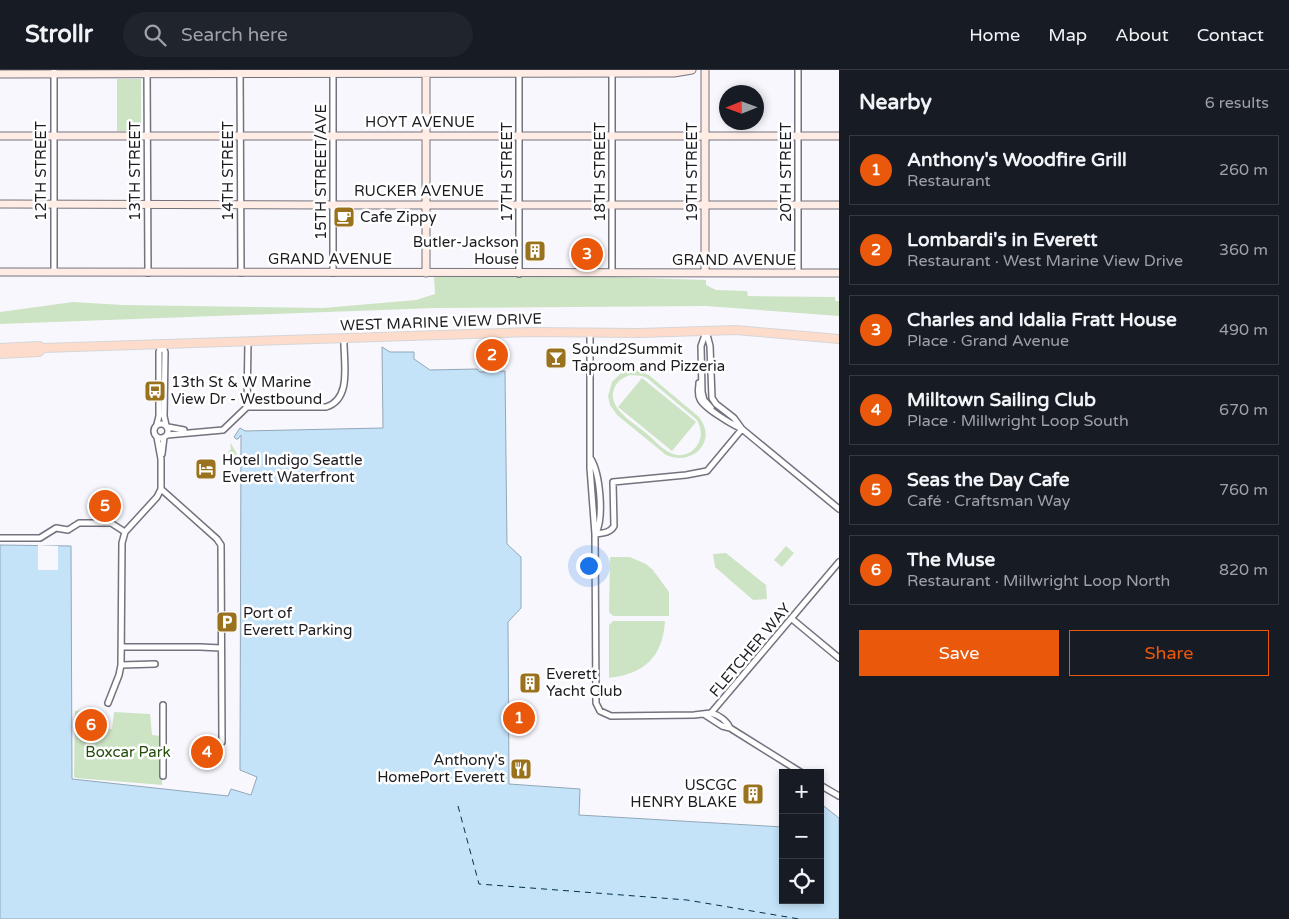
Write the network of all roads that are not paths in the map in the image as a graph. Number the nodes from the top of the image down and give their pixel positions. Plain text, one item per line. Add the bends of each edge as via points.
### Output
1 (692, 70) edge
2 (705, 70) edge
3 (798, 70) edge
4 (54, 72) edge
5 (147, 72) edge
6 (240, 72) edge
7 (333, 72) edge
8 (426, 72) edge
9 (519, 72) edge
10 (612, 72) edge
11 (0, 74) edge
12 (0, 136) edge
13 (54, 136) junction
14 (333, 136) junction
15 (426, 136) junction
16 (519, 136) junction
17 (612, 136) junction
18 (706, 136) junction
19 (798, 136) junction
20 (839, 136) edge
21 (147, 137) junction
22 (241, 137) junction
23 (0, 204) edge
24 (54, 204) junction
25 (148, 204) junction
26 (241, 205) junction
27 (333, 205) junction
28 (426, 205) junction
29 (519, 205) junction
30 (612, 205) junction
31 (706, 205) junction
32 (798, 205) junction
33 (839, 205) edge
34 (0, 272) edge
35 (54, 272) junction
36 (148, 273) junction
37 (241, 273) junction
38 (333, 273) junction
39 (426, 273) junction
40 (612, 273) junction
41 (798, 273) junction
42 (839, 273) edge
43 (519, 274) junction
44 (705, 274) junction
45 (706, 331) junction
46 (590, 332) junction
47 (344, 338) junction
48 (839, 340) edge
49 (248, 341) junction
50 (162, 344) junction
51 (0, 348) edge
52 (43, 348) junction
53 (0, 354) edge
54 (247, 407) junction
55 (157, 424) junction
56 (167, 426) junction
57 (742, 429) junction
58 (190, 432) junction
59 (166, 436) junction
60 (157, 437) junction
61 (161, 459) junction
62 (161, 488) junction
63 (839, 509) edge
64 (125, 532) junction
65 (595, 534) junction
66 (0, 538) edge
67 (839, 562) edge
68 (792, 619) junction
69 (122, 647) junction
70 (221, 648) junction
71 (839, 658) edge
72 (155, 664) dead end
73 (121, 665) junction
74 (108, 703) dead end
75 (163, 705) dead end
76 (711, 713) junction
77 (705, 715) junction
78 (730, 728) junction
79 (222, 742) dead end
80 (796, 769) edge
81 (163, 776) dead end
82 (824, 787) edge
83 (839, 796) edge

1 - 10 street via 674,73
2 - 18 street, 19TH STREET
3 - 19 street, 20TH STREET
4 - 5 street
4 - 11 street
4 - 13 street, 12TH STREET
5 - 6 street
5 - 21 street, 13TH STREET
6 - 7 street
6 - 22 street, 14TH STREET
7 - 8 street
7 - 14 street, 15TH STREET/AVE
8 - 9 street
8 - 15 street
9 - 10 street
9 - 16 street, 17TH STREET
10 - 17 street, 18TH STREET
12 - 13 street, HOYT AVENUE
13 - 21 street, HOYT AVENUE
13 - 24 street, 12TH STREET
14 - 15 street, HOYT AVENUE
14 - 22 street, HOYT AVENUE
14 - 27 street, 15TH STREET/AVE
15 - 16 street, HOYT AVENUE
15 - 28 street
16 - 17 street, HOYT AVENUE
16 - 29 street, 17TH STREET
17 - 18 street, HOYT AVENUE
17 - 30 street, 18TH STREET
18 - 19 street, HOYT AVENUE
18 - 31 street, 19TH STREET
19 - 20 street, HOYT AVENUE
19 - 32 street, 20TH STREET
21 - 22 street, HOYT AVENUE
21 - 25 street, 13TH STREET
22 - 26 street, 14TH STREET
23 - 24 street, RUCKER AVENUE
24 - 25 street, RUCKER AVENUE
24 - 35 street, 12TH STREET
25 - 26 street, RUCKER AVENUE
25 - 36 street, 13TH STREET
26 - 27 street, RUCKER AVENUE
26 - 37 street, 14TH STREET
27 - 28 street, RUCKER AVENUE
27 - 38 street, 15TH STREET/AVE
28 - 29 street, RUCKER AVENUE
28 - 39 street
29 - 30 street, RUCKER AVENUE
29 - 43 street, 17TH STREET
30 - 31 street, RUCKER AVENUE
30 - 40 street, 18TH STREET
31 - 32 street, RUCKER AVENUE
31 - 44 street, 19TH STREET
32 - 33 street, RUCKER AVENUE
32 - 41 street, 20TH STREET
34 - 35 street, GRAND AVENUE
35 - 36 street, GRAND AVENUE
36 - 37 street, GRAND AVENUE
37 - 38 street, GRAND AVENUE
38 - 39 street, GRAND AVENUE
39 - 43 street, GRAND AVENUE
40 - 43 street, GRAND AVENUE
40 - 44 street, GRAND AVENUE
41 - 42 street, GRAND AVENUE
41 - 44 street, GRAND AVENUE
45 - 46 main road, WEST MARINE VIEW DRIVE
45 - 48 main road, WEST MARINE VIEW DRIVE via 736,330
45 - 57 street via 710,346 712,398
45 - 57 street via 701,346 699,396 704,405
46 - 47 main road, WEST MARINE VIEW DRIVE
46 - 65 street via 590,459
47 - 49 main road, WEST MARINE VIEW DRIVE
47 - 54 street via 344,389 332,405
49 - 50 main road, WEST MARINE VIEW DRIVE
49 - 54 street
50 - 52 main road, WEST MARINE VIEW DRIVE
50 - 55 street
50 - 56 street via 165,352 164,416
51 - 52 main road, WEST MARINE VIEW DRIVE
52 - 53 main road, WEST MARINE VIEW DRIVE via 39,352
54 - 58 street via 223,430
55 - 56 street
55 - 60 street via 154,430
56 - 58 street
56 - 59 street
57 - 63 street
57 - 65 street via 707,471 613,482 614,526 612,530
58 - 59 street
59 - 60 street
59 - 61 street
60 - 61 street
61 - 62 street
62 - 64 street via 157,497
62 - 70 street via 220,545
64 - 66 street via 111,523 79,523 68,530 56,528 40,538
64 - 69 street via 122,542
65 - 77 street, FLETCHER WAY via 598,707 605,715 611,716
67 - 68 street, FLETCHER WAY
68 - 71 street
68 - 76 street, FLETCHER WAY
69 - 70 street
69 - 73 street
70 - 79 street
72 - 73 street
73 - 74 street
75 - 81 street
76 - 77 street, FLETCHER WAY
76 - 78 street via 728,723
77 - 78 street
78 - 80 street
82 - 83 street

